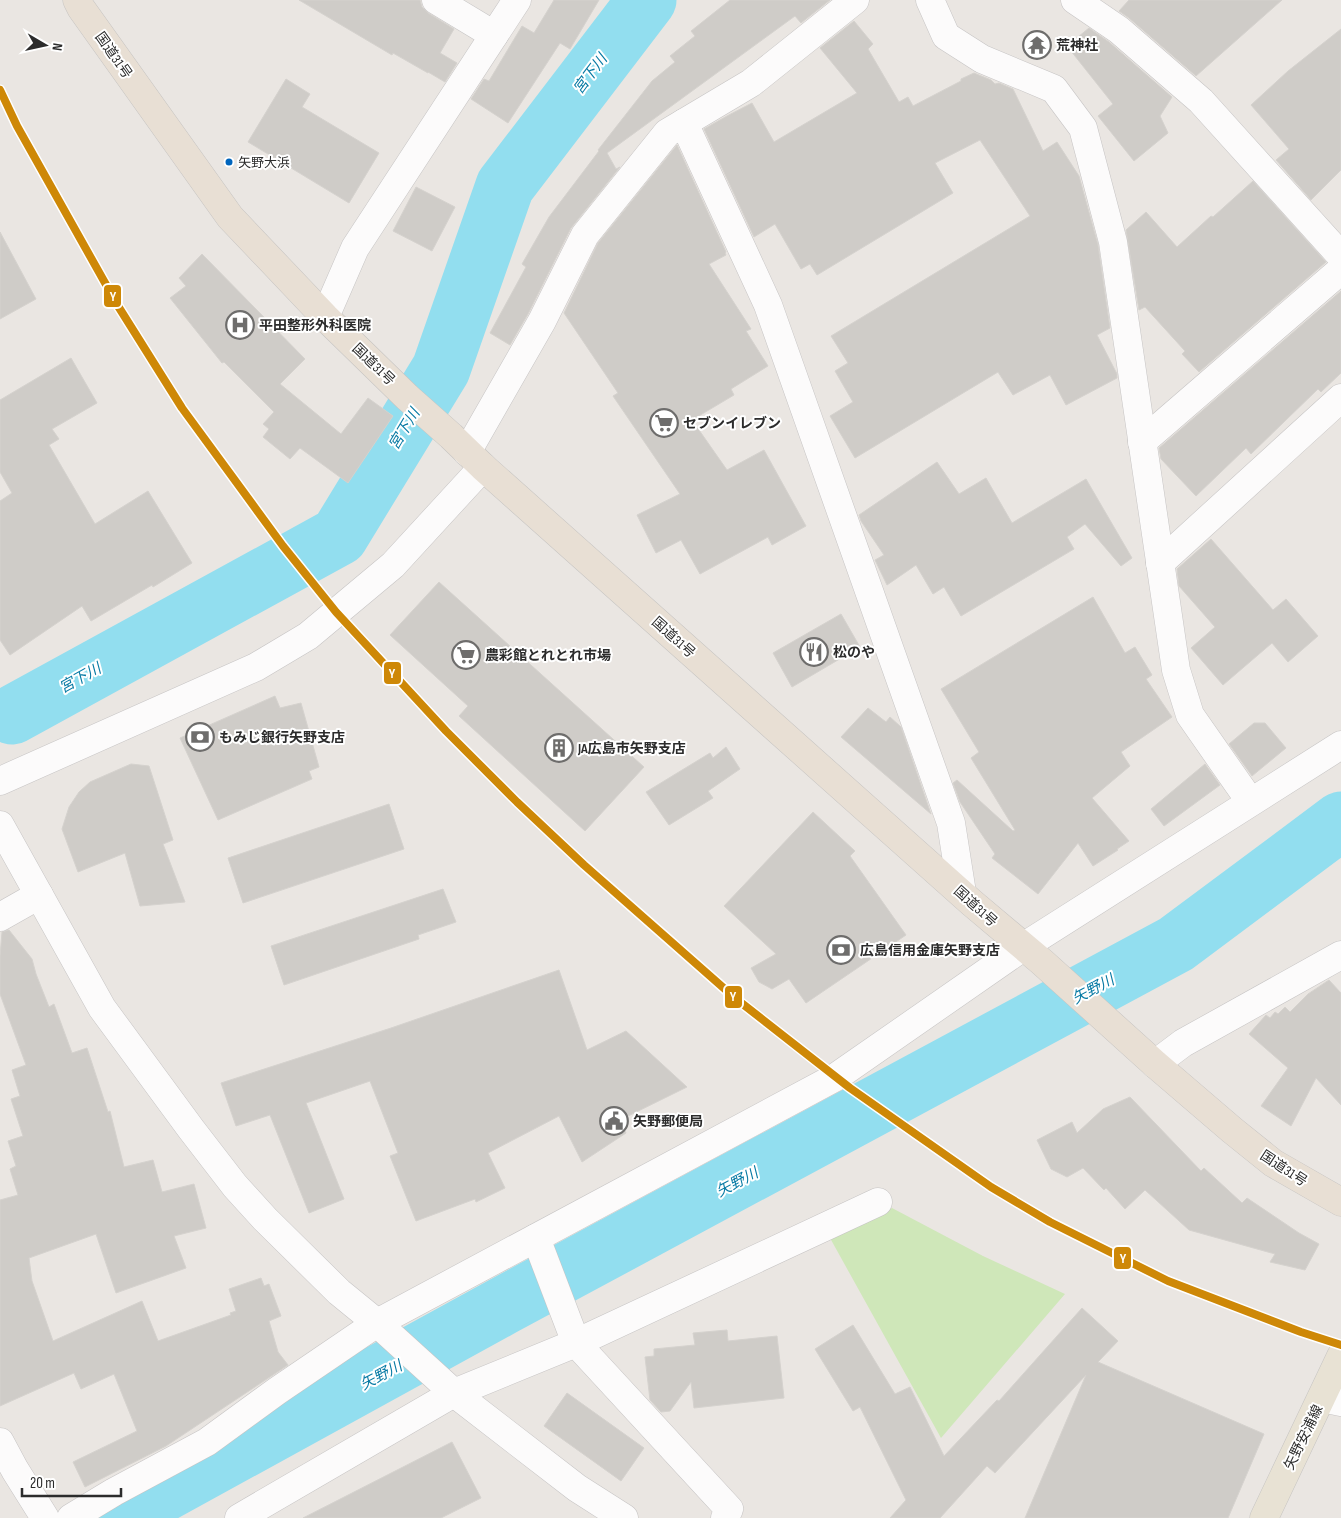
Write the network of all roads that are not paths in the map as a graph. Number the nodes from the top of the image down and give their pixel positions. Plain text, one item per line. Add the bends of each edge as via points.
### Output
1 (77, 0) edge
2 (436, 0) edge
3 (517, 0) edge
4 (855, 0) edge
5 (930, 0) edge
6 (1075, 0) edge
7 (494, 35) junction
8 (684, 123) junction
9 (1341, 256) edge
10 (1341, 270) edge
11 (325, 317) junction
12 (1341, 398) edge
13 (1142, 442) junction
14 (467, 452) junction
15 (1160, 563) junction
16 (1341, 745) edge
17 (0, 782) edge
18 (1250, 801) junction
19 (0, 825) edge
20 (962, 893) junction
21 (39, 895) junction
22 (0, 918) edge
23 (1032, 954) junction
24 (1341, 955) edge
25 (1145, 1056) junction
26 (878, 1202) dead end
27 (1341, 1202) edge
28 (536, 1238) junction
29 (382, 1328) junction
30 (576, 1343) junction
31 (1341, 1356) edge
32 (449, 1388) junction
33 (1332, 1400) edge
34 (0, 1442) edge
35 (45, 1518) edge
36 (71, 1518) edge
37 (238, 1518) edge
38 (624, 1518) edge
39 (725, 1518) edge
40 (1264, 1518) edge

1 - 11 highway, 国道31号 via 230,217
2 - 7 street
3 - 7 street
4 - 8 street via 751,83
5 - 13 street via 946,36 982,59 1054,89 1083,128 1113,242
6 - 9 street via 1118,30 1201,101
7 - 11 street via 355,248
8 - 14 street via 667,133 585,235 542,321
8 - 20 street via 768,306 951,823
10 - 13 street
11 - 14 highway, 国道31号
12 - 15 street
13 - 15 street
14 - 17 street via 393,565 308,636 256,667
14 - 20 highway, 国道31号
15 - 18 street via 1176,670 1190,715
16 - 18 street
18 - 23 street
19 - 21 street
20 - 23 highway, 国道31号
21 - 22 street
21 - 29 street via 102,1008 235,1186 339,1292
23 - 25 highway, 国道31号
23 - 28 street via 836,1077
24 - 25 street via 1183,1044
25 - 27 highway, 国道31号 via 1273,1163
26 - 30 street
28 - 29 street
28 - 30 street
29 - 32 street
29 - 36 street via 277,1391 207,1442
30 - 32 street
30 - 39 street via 729,1509
31 - 33 main road, 矢野安浦線
32 - 37 street
32 - 38 street via 577,1488
33 - 40 main road, 矢野安浦線
34 - 35 street

